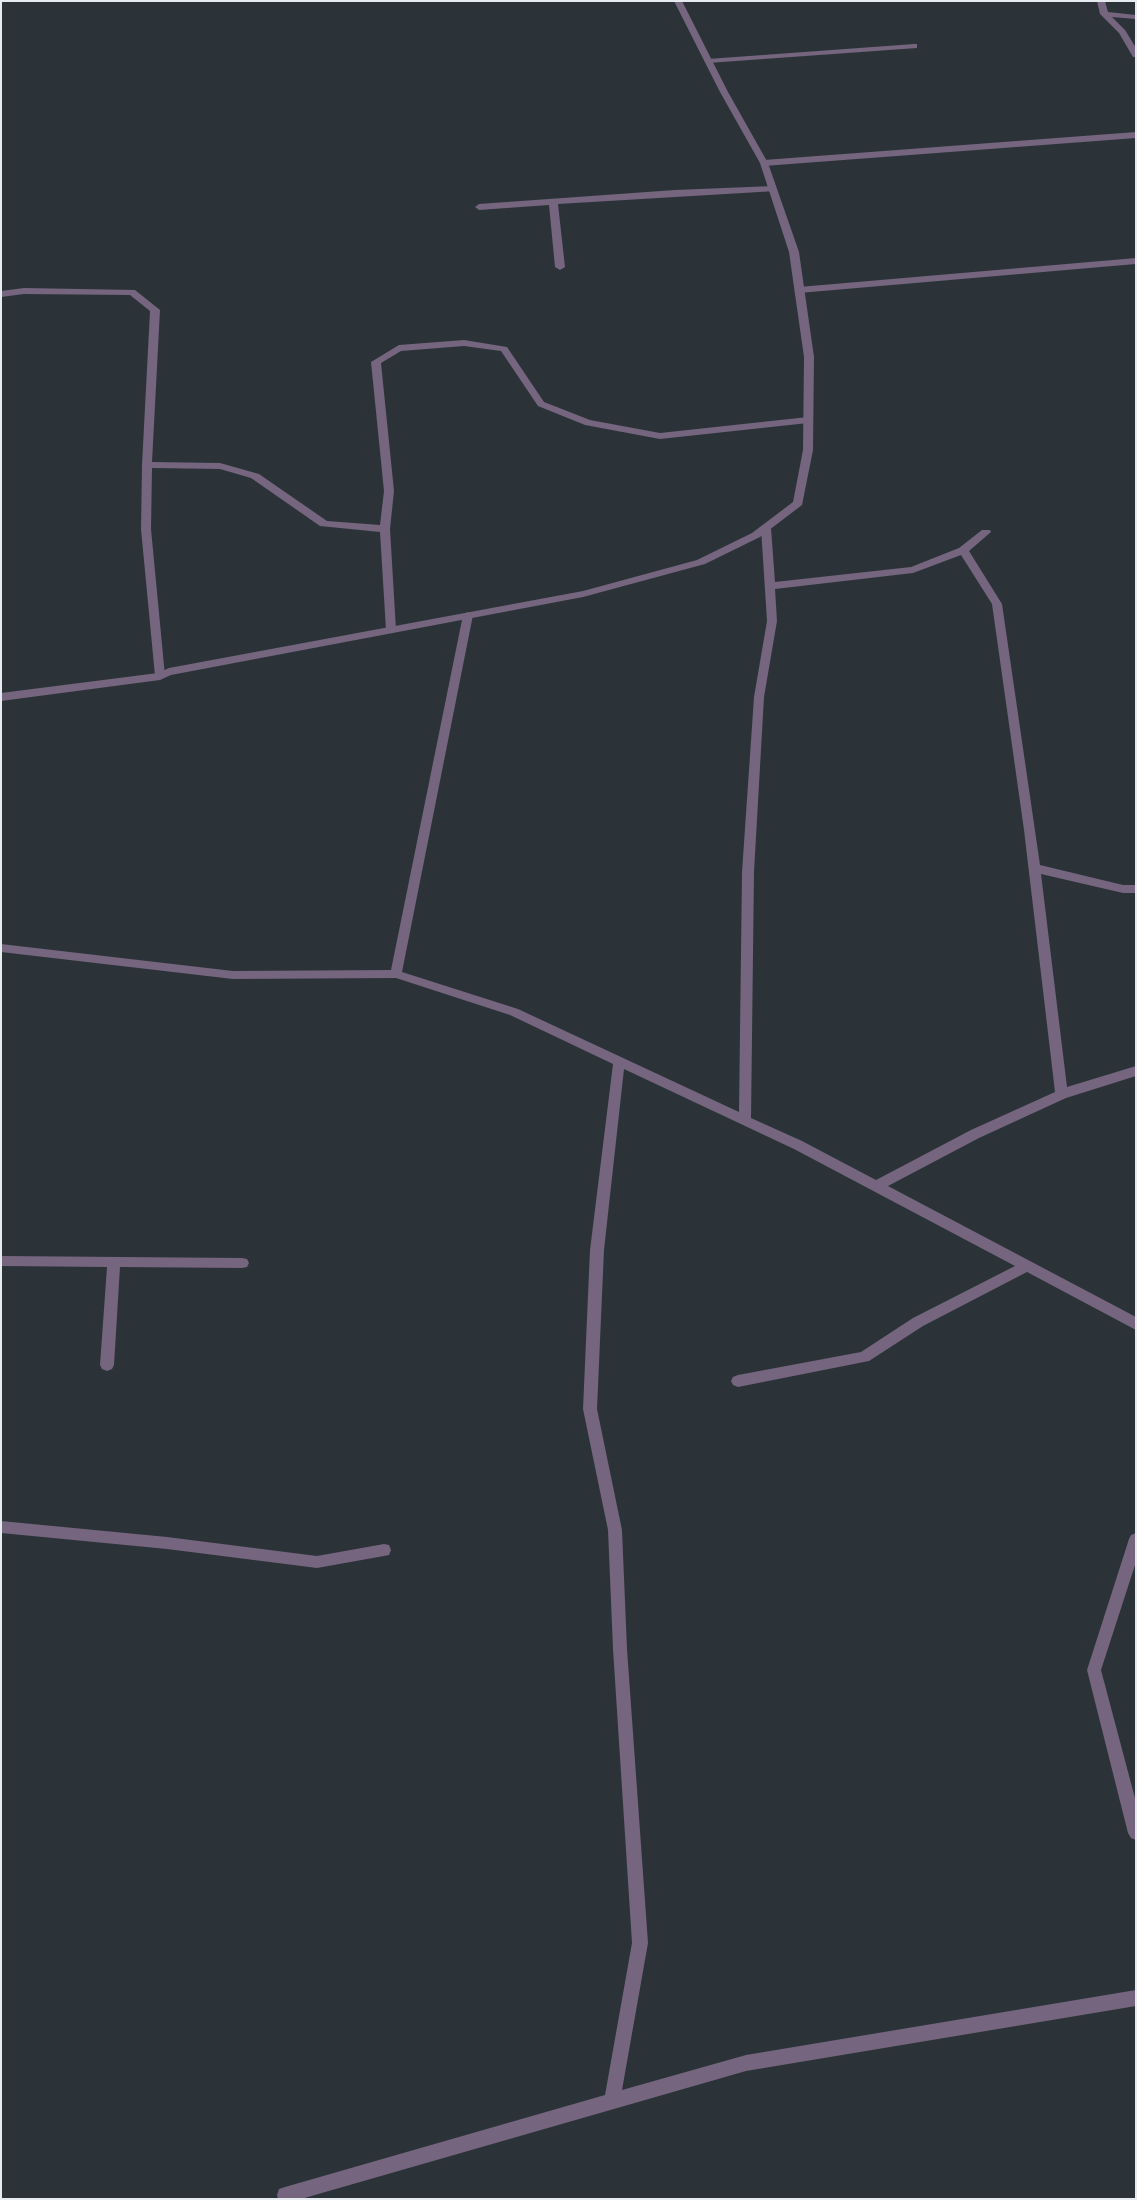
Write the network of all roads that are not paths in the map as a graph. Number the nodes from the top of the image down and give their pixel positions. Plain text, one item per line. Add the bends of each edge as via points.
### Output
1 (678, 1) edge
2 (1101, 1) edge
3 (1104, 14) junction
4 (1136, 17) edge
5 (914, 46) dead end
6 (1136, 55) edge
7 (708, 61) junction
8 (1136, 135) edge
9 (764, 163) junction
10 (773, 188) junction
11 (553, 202) junction
12 (478, 207) dead end
13 (1136, 260) edge
14 (560, 267) dead end
15 (799, 290) junction
16 (1, 294) edge
17 (808, 420) junction
18 (147, 465) junction
19 (766, 528) junction
20 (386, 529) junction
21 (986, 532) dead end
22 (963, 550) junction
23 (770, 586) junction
24 (468, 615) junction
25 (392, 630) junction
26 (160, 676) junction
27 (1, 697) edge
28 (1034, 868) junction
29 (1136, 890) edge
30 (1, 948) edge
31 (396, 974) junction
32 (619, 1061) junction
33 (1136, 1071) edge
34 (1062, 1094) junction
35 (745, 1120) junction
36 (875, 1186) junction
37 (1, 1261) edge
38 (114, 1262) junction
39 (242, 1262) dead end
40 (1027, 1266) junction
41 (1136, 1324) edge
42 (107, 1365) dead end
43 (738, 1381) dead end
44 (1, 1527) edge
45 (1136, 1539) edge
46 (384, 1550) dead end
47 (1136, 1833) edge
48 (1136, 1998) edge
49 (612, 2102) junction
50 (285, 2195) dead end

1 - 7 street
2 - 3 street
3 - 4 street
3 - 6 street via 1122,32
5 - 7 street
7 - 9 street
8 - 9 street
9 - 10 street
10 - 11 street
10 - 15 street via 794,252
11 - 12 street
11 - 14 street
13 - 15 street
15 - 17 street via 809,357
16 - 18 street via 24,291 132,292 155,310
17 - 19 street via 808,450 798,503
17 - 20 street via 660,436 588,423 541,404 504,349 464,343 399,348 376,362 389,491
18 - 20 street via 229,468 255,476 324,524
18 - 26 street via 146,529
19 - 23 street
19 - 24 street via 701,562 583,594
20 - 25 street
21 - 22 street
22 - 23 street via 913,570
22 - 28 street via 997,604
23 - 35 street via 772,621 759,696 748,872
24 - 25 street
24 - 31 street
25 - 26 street
26 - 27 street
28 - 29 street via 1123,890
28 - 34 street
30 - 31 street via 233,975
31 - 32 street via 514,1012
32 - 35 street
32 - 49 street via 597,1250 590,1409 615,1530 640,1943
33 - 34 street
34 - 36 street via 975,1134
35 - 36 street
36 - 40 street
37 - 38 street
38 - 39 street
38 - 42 street
40 - 41 street
40 - 43 street via 918,1322 864,1357
44 - 46 street via 317,1562
45 - 47 street via 1094,1670
48 - 49 street via 746,2063
49 - 50 street

